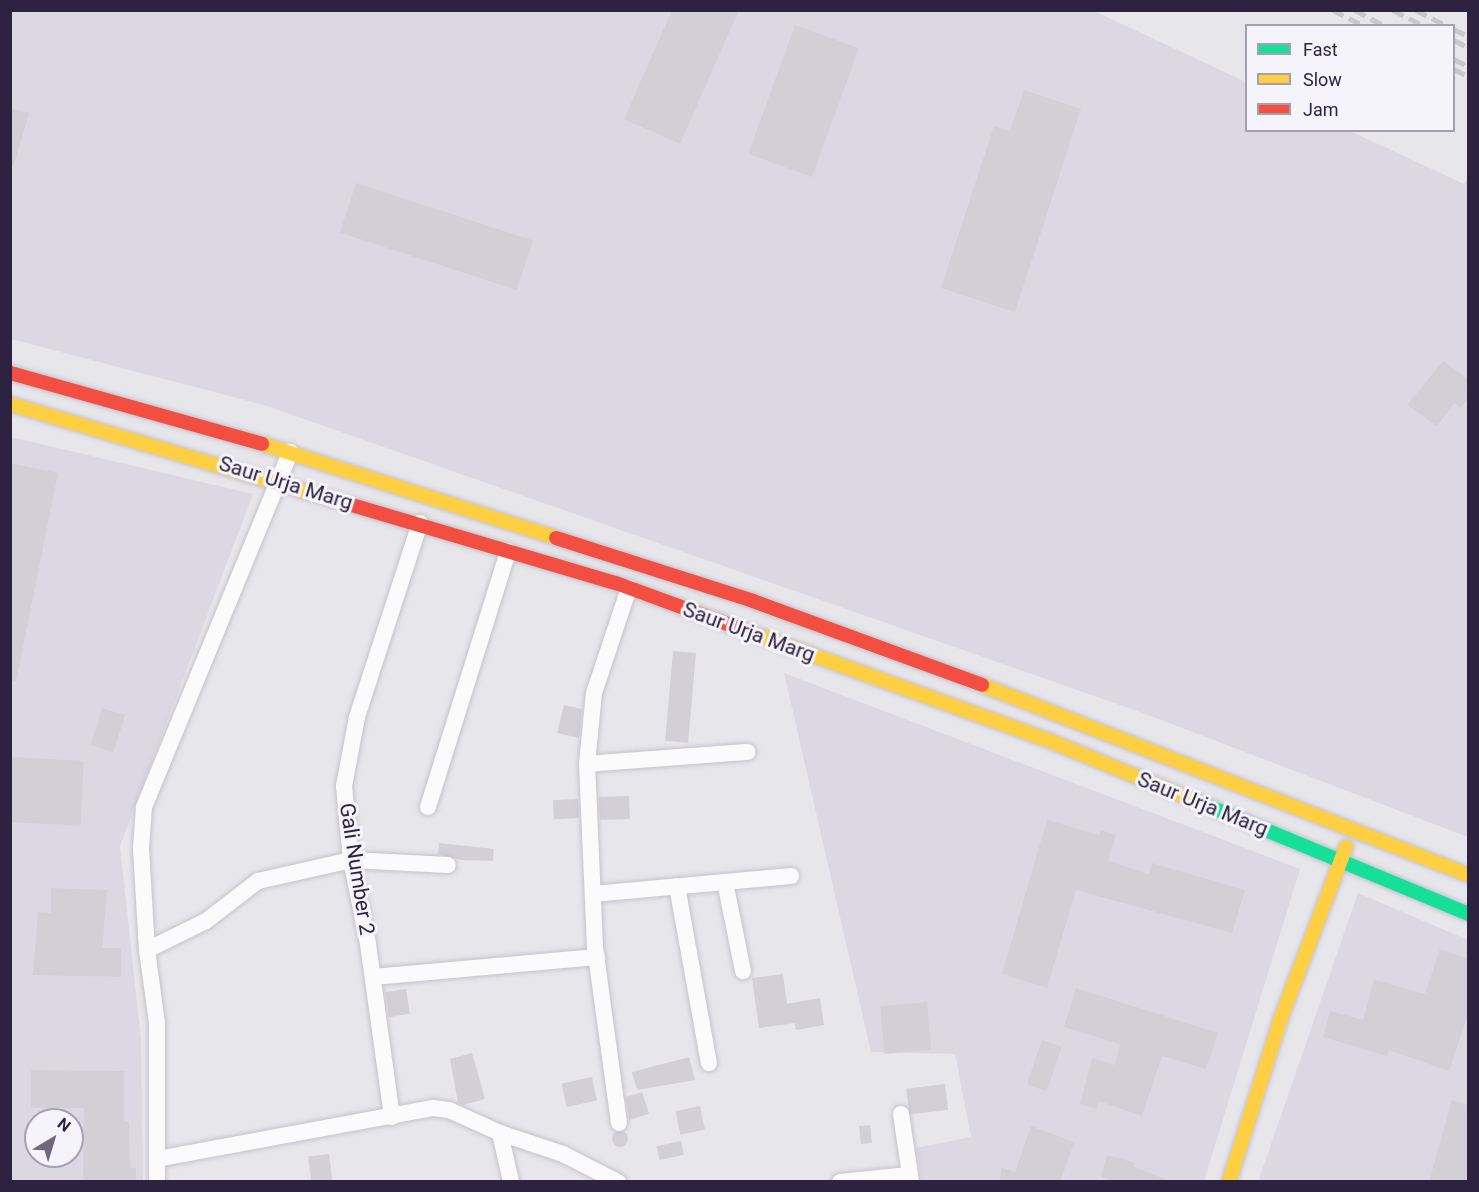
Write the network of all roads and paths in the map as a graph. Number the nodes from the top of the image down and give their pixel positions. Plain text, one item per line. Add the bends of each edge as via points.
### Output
1 (10, 373) edge
2 (10, 404) edge
3 (291, 452) junction
4 (278, 481) junction
5 (420, 523) junction
6 (508, 551) junction
7 (629, 588) junction
8 (806, 620) junction
9 (797, 649) junction
10 (748, 752) dead end
11 (587, 764) junction
12 (428, 807) dead end
13 (1352, 830) junction
14 (351, 860) junction
15 (1341, 861) junction
16 (448, 865) dead end
17 (1468, 875) edge
18 (791, 876) dead end
19 (725, 882) junction
20 (677, 886) junction
21 (593, 894) junction
22 (1468, 914) edge
23 (147, 950) junction
24 (597, 957) junction
25 (743, 971) dead end
26 (373, 977) junction
27 (710, 1063) dead end
28 (901, 1114) dead end
29 (392, 1117) junction
30 (619, 1123) dead end
31 (500, 1133) junction
32 (157, 1159) junction
33 (910, 1178) edge
34 (157, 1182) edge
35 (511, 1182) edge
36 (618, 1182) edge
37 (840, 1182) edge
38 (1229, 1182) edge

1 - 3 street, Saur Urja Marg
2 - 4 street, Saur Urja Marg
3 - 4 street
3 - 8 street, Saur Urja Marg via 624,557
4 - 5 street, Saur Urja Marg
4 - 23 street via 144,807 141,848
5 - 6 street, Saur Urja Marg
5 - 14 street, Gali Number 2 via 346,764
6 - 7 street, Saur Urja Marg
6 - 12 street
7 - 9 street, Saur Urja Marg
7 - 11 street via 594,693
8 - 9 street
8 - 13 street, Saur Urja Marg via 1064,715
9 - 15 street, Saur Urja Marg via 1050,741
10 - 11 street
11 - 21 street
13 - 15 street
13 - 17 street, Saur Urja Marg
14 - 16 street
14 - 23 street via 258,881 206,921
14 - 26 street, Gali Number 2
15 - 22 street, Saur Urja Marg
15 - 38 street via 1281,1018
18 - 19 street
19 - 20 street
19 - 25 street
20 - 21 street
20 - 27 street
21 - 24 street
23 - 32 street via 157,1023
24 - 26 street
24 - 30 street
26 - 29 street, Gali Number 2
28 - 33 street
29 - 31 street via 433,1108 449,1110
29 - 32 street
31 - 35 street
31 - 36 street via 563,1154
32 - 34 street
33 - 37 street

